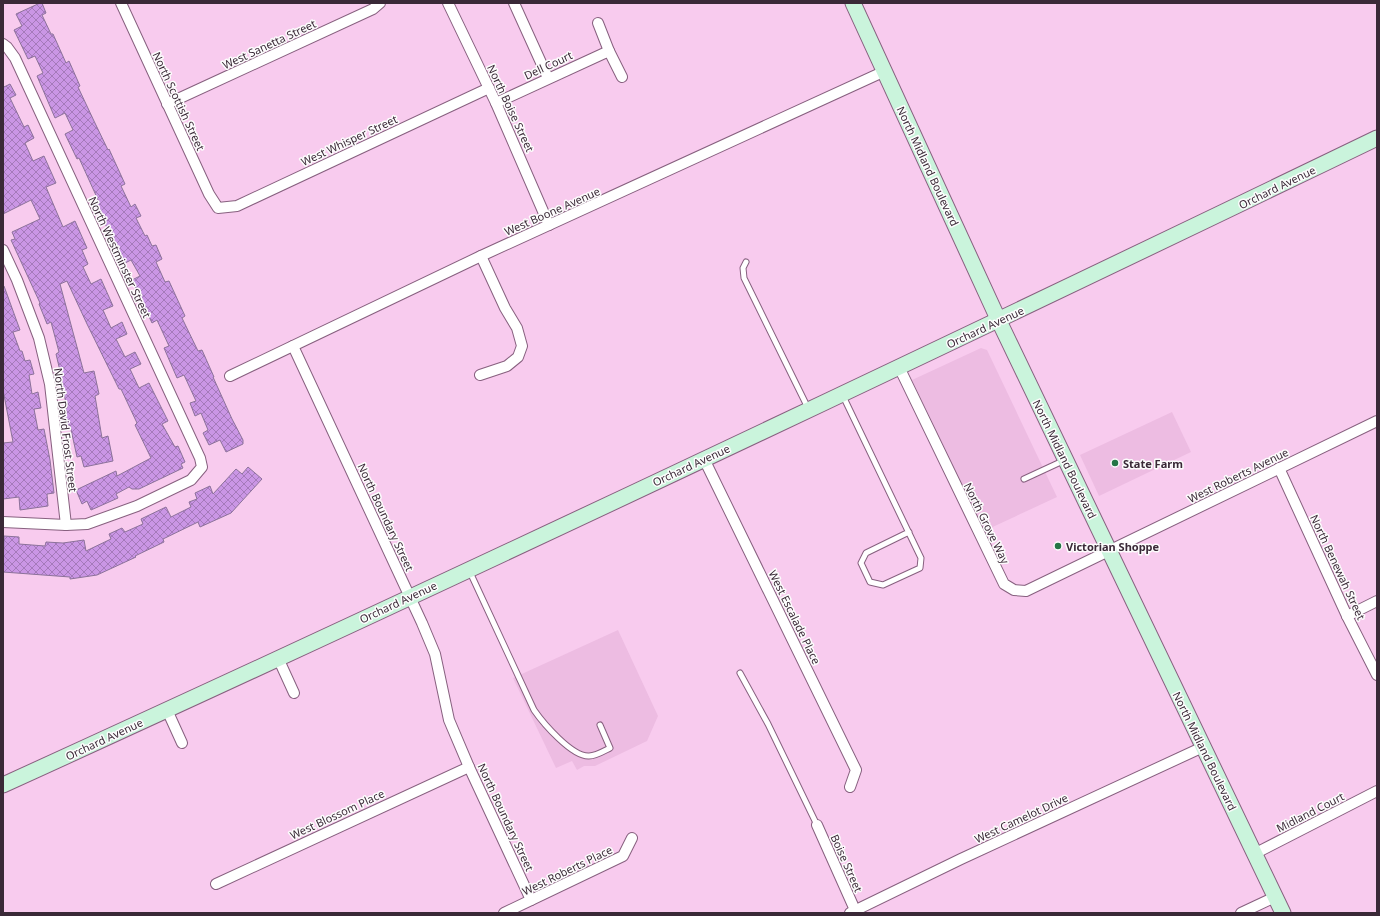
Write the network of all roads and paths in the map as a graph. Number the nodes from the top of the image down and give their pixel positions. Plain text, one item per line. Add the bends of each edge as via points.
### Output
1 (122, 3) edge
2 (380, 3) edge
3 (448, 3) edge
4 (514, 3) edge
5 (853, 3) edge
6 (598, 23) dead end
7 (3, 44) edge
8 (609, 51) junction
9 (884, 71) junction
10 (622, 77) dead end
11 (548, 78) junction
12 (489, 88) junction
13 (496, 103) junction
14 (167, 104) junction
15 (1377, 138) edge
16 (218, 208) joint
17 (549, 225) junction
18 (3, 250) edge
19 (481, 256) junction
20 (746, 262) dead end
21 (999, 321) junction
22 (293, 346) junction
23 (899, 367) junction
24 (480, 375) dead end
25 (230, 376) dead end
26 (842, 394) junction
27 (809, 409) junction
28 (1377, 421) edge
29 (704, 459) junction
30 (1066, 460) junction
31 (1278, 468) junction
32 (1024, 479) dead end
33 (3, 522) edge
34 (66, 525) junction
35 (909, 532) junction
36 (1109, 550) junction
37 (469, 570) junction
38 (410, 596) junction
39 (1377, 601) edge
40 (1347, 616) junction
41 (278, 658) junction
42 (740, 673) dead end
43 (1377, 675) edge
44 (294, 693) dead end
45 (167, 710) junction
46 (600, 726) dead end
47 (182, 743) dead end
48 (1203, 747) junction
49 (468, 767) junction
50 (3, 785) edge
51 (850, 787) dead end
52 (1377, 791) edge
53 (817, 825) joint
54 (632, 838) dead end
55 (1254, 854) junction
56 (216, 884) dead end
57 (1275, 897) junction
58 (532, 900) junction
59 (852, 912) edge
60 (504, 913) edge
61 (1241, 913) edge
62 (1282, 913) edge

1 - 14 street, North Scottish Street
2 - 14 street, West Sanetta Street via 373,9
3 - 12 street, North Boise Street
4 - 11 street
5 - 9 street, North Midland Boulevard
6 - 8 street
7 - 34 street, North Westminster Street via 15,58 202,467 191,480 137,506 87,524
8 - 10 street
8 - 11 street, Dell Court
9 - 17 street, West Boone Avenue
9 - 21 street, North Midland Boulevard
11 - 13 street, Dell Court
12 - 13 street, North Boise Street
12 - 16 street, West Whisper Street via 237,206
13 - 17 street, North Boise Street
14 - 16 street, North Scottish Street via 208,194
15 - 21 street, Orchard Avenue
17 - 19 street, West Boone Avenue
18 - 34 street, North David Frost Street via 39,338 50,384
19 - 22 street, West Boone Avenue
19 - 24 street via 517,328 522,346 518,357 507,366
20 - 27 lane via 743,268 744,278
21 - 23 street, Orchard Avenue
21 - 30 street, North Midland Boulevard
22 - 25 street, West Boone Avenue
22 - 38 street, North Boundary Street
23 - 26 street, Orchard Avenue
23 - 36 street, North Grove Way via 1004,584 1014,590 1026,591
26 - 27 street, Orchard Avenue
26 - 35 lane
27 - 29 street, Orchard Avenue
28 - 31 street, West Roberts Avenue
29 - 37 street, Orchard Avenue
29 - 51 street, West Escalade Place via 856,770
30 - 32 lane
30 - 36 street, North Midland Boulevard
31 - 36 street, West Roberts Avenue
31 - 40 street, North Benewah Street
33 - 34 street
35 - 35 lane via 921,558 920,568 883,585 870,582 861,563 866,553
36 - 48 street, North Midland Boulevard
37 - 38 street, Orchard Avenue
37 - 46 lane via 534,710 542,721 555,736 579,754 588,756 610,748
38 - 41 street, Orchard Avenue
38 - 49 street, North Boundary Street via 435,654 449,720
39 - 40 street
40 - 43 street, North Benewah Street
41 - 44 street
41 - 45 street, Orchard Avenue
42 - 53 lane
45 - 47 street
45 - 50 street, Orchard Avenue
48 - 55 street, North Midland Boulevard
48 - 59 street, West Camelot Drive
49 - 56 street, West Blossom Place
49 - 58 street, North Boundary Street
52 - 55 street, Midland Court
53 - 59 street, Boise Street
54 - 58 street, West Roberts Place via 623,856
55 - 57 street, North Midland Boulevard
57 - 61 street
57 - 62 street, North Midland Boulevard
58 - 60 street, West Roberts Place

